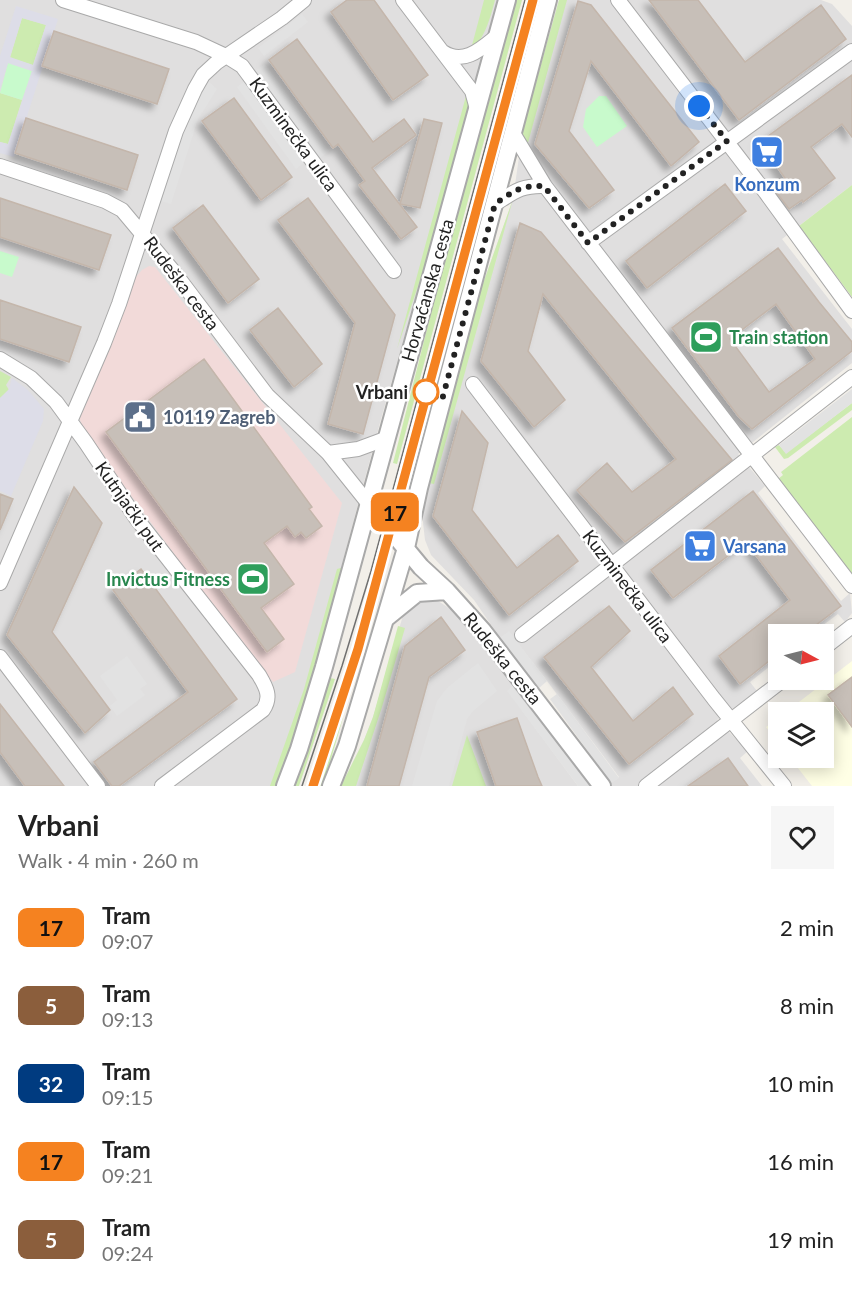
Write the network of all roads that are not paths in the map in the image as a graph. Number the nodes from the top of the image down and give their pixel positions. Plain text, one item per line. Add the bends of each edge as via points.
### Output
1 (63, 0) edge
2 (304, 0) edge
3 (403, 0) edge
4 (507, 0) edge
5 (548, 0) edge
6 (618, 0) edge
7 (498, 35) junction
8 (852, 51) edge
9 (443, 52) junction
10 (226, 56) junction
11 (478, 109) junction
12 (513, 132) junction
13 (727, 141) junction
14 (0, 166) edge
15 (544, 186) junction
16 (495, 204) junction
17 (143, 233) junction
18 (588, 243) junction
19 (394, 271) dead end
20 (852, 311) edge
21 (0, 359) edge
22 (852, 377) edge
23 (473, 384) dead end
24 (70, 421) junction
25 (385, 439) junction
26 (328, 453) junction
27 (752, 456) junction
28 (368, 503) junction
29 (406, 548) junction
30 (611, 564) junction
31 (0, 583) edge
32 (852, 586) edge
33 (447, 591) junction
34 (385, 619) junction
35 (852, 626) edge
36 (522, 635) dead end
37 (834, 640) edge
38 (0, 657) edge
39 (770, 690) edge
40 (731, 719) junction
41 (98, 786) edge
42 (162, 786) edge
43 (285, 786) edge
44 (331, 786) edge
45 (602, 786) edge
46 (646, 786) edge
47 (784, 786) edge

1 - 10 street, Kuzminečka ulica via 196,42
2 - 10 street
3 - 9 street
4 - 7 street, Horvaćanska cesta
5 - 12 street
6 - 13 street
7 - 9 street via 468,56 459,58
7 - 11 street, Horvaćanska cesta
8 - 13 street
9 - 11 street via 472,91
10 - 17 street via 203,75 184,109
10 - 19 street, Kuzminečka ulica via 248,72
11 - 25 street, Horvaćanska cesta
12 - 15 street
12 - 16 street
13 - 18 street
13 - 20 street
14 - 17 street, Rudeška cesta via 105,201 122,210
15 - 16 street via 519,188
15 - 18 street
16 - 29 street
17 - 24 street via 104,343
17 - 26 street, Rudeška cesta via 267,395
18 - 27 street
21 - 24 street, Kutnjački put via 37,383
22 - 27 street
23 - 30 street, Kuzminečka ulica
24 - 31 street
24 - 42 street, Kutnjački put via 135,518 268,691 263,710
25 - 26 street
25 - 28 street, Horvaćanska cesta
26 - 28 street, Rudeška cesta
27 - 30 street
27 - 32 street
28 - 29 street, Rudeška cesta
28 - 43 street, Horvaćanska cesta via 324,667
29 - 33 street, Rudeška cesta
29 - 34 street
30 - 36 street
30 - 40 street, Kuzminečka ulica
33 - 34 street via 417,593
33 - 45 street, Rudeška cesta via 502,655
34 - 44 street
35 - 37 street
38 - 41 street
39 - 40 street
40 - 46 street
40 - 47 street, Kuzminečka ulica

